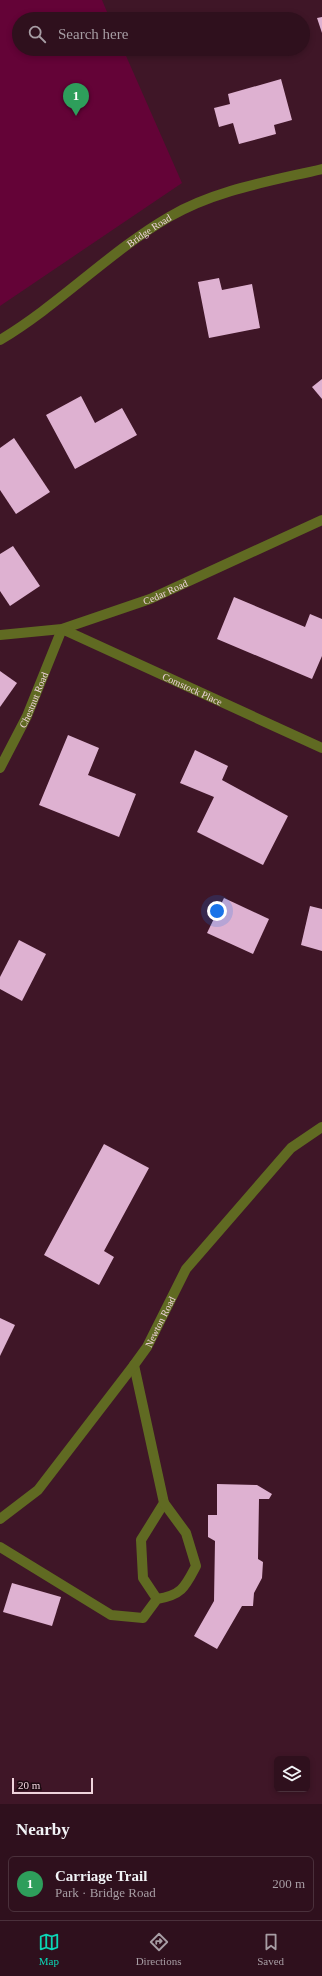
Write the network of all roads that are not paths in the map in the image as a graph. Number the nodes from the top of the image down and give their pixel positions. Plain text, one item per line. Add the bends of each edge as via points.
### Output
1 (322, 170) edge
2 (0, 340) edge
3 (322, 520) edge
4 (62, 629) junction
5 (0, 635) edge
6 (322, 748) edge
7 (0, 768) edge
8 (322, 1127) edge
9 (134, 1365) junction
10 (164, 1503) junction
11 (0, 1519) edge
12 (0, 1547) edge
13 (157, 1599) junction

1 - 2 street, Bridge Road via 242,188 169,216
3 - 4 street, Cedar Road via 150,599
4 - 5 street, Cedar Road
4 - 6 street, Comstock Place
4 - 7 street, Chestnut Road via 27,716
8 - 9 street, Newton Road via 291,1148 186,1269 147,1347
9 - 10 street
9 - 11 street, Newton Road via 38,1490
10 - 13 street via 141,1540 144,1578
10 - 13 street via 186,1533 196,1566 185,1587 169,1597
12 - 13 street via 112,1615 143,1618

